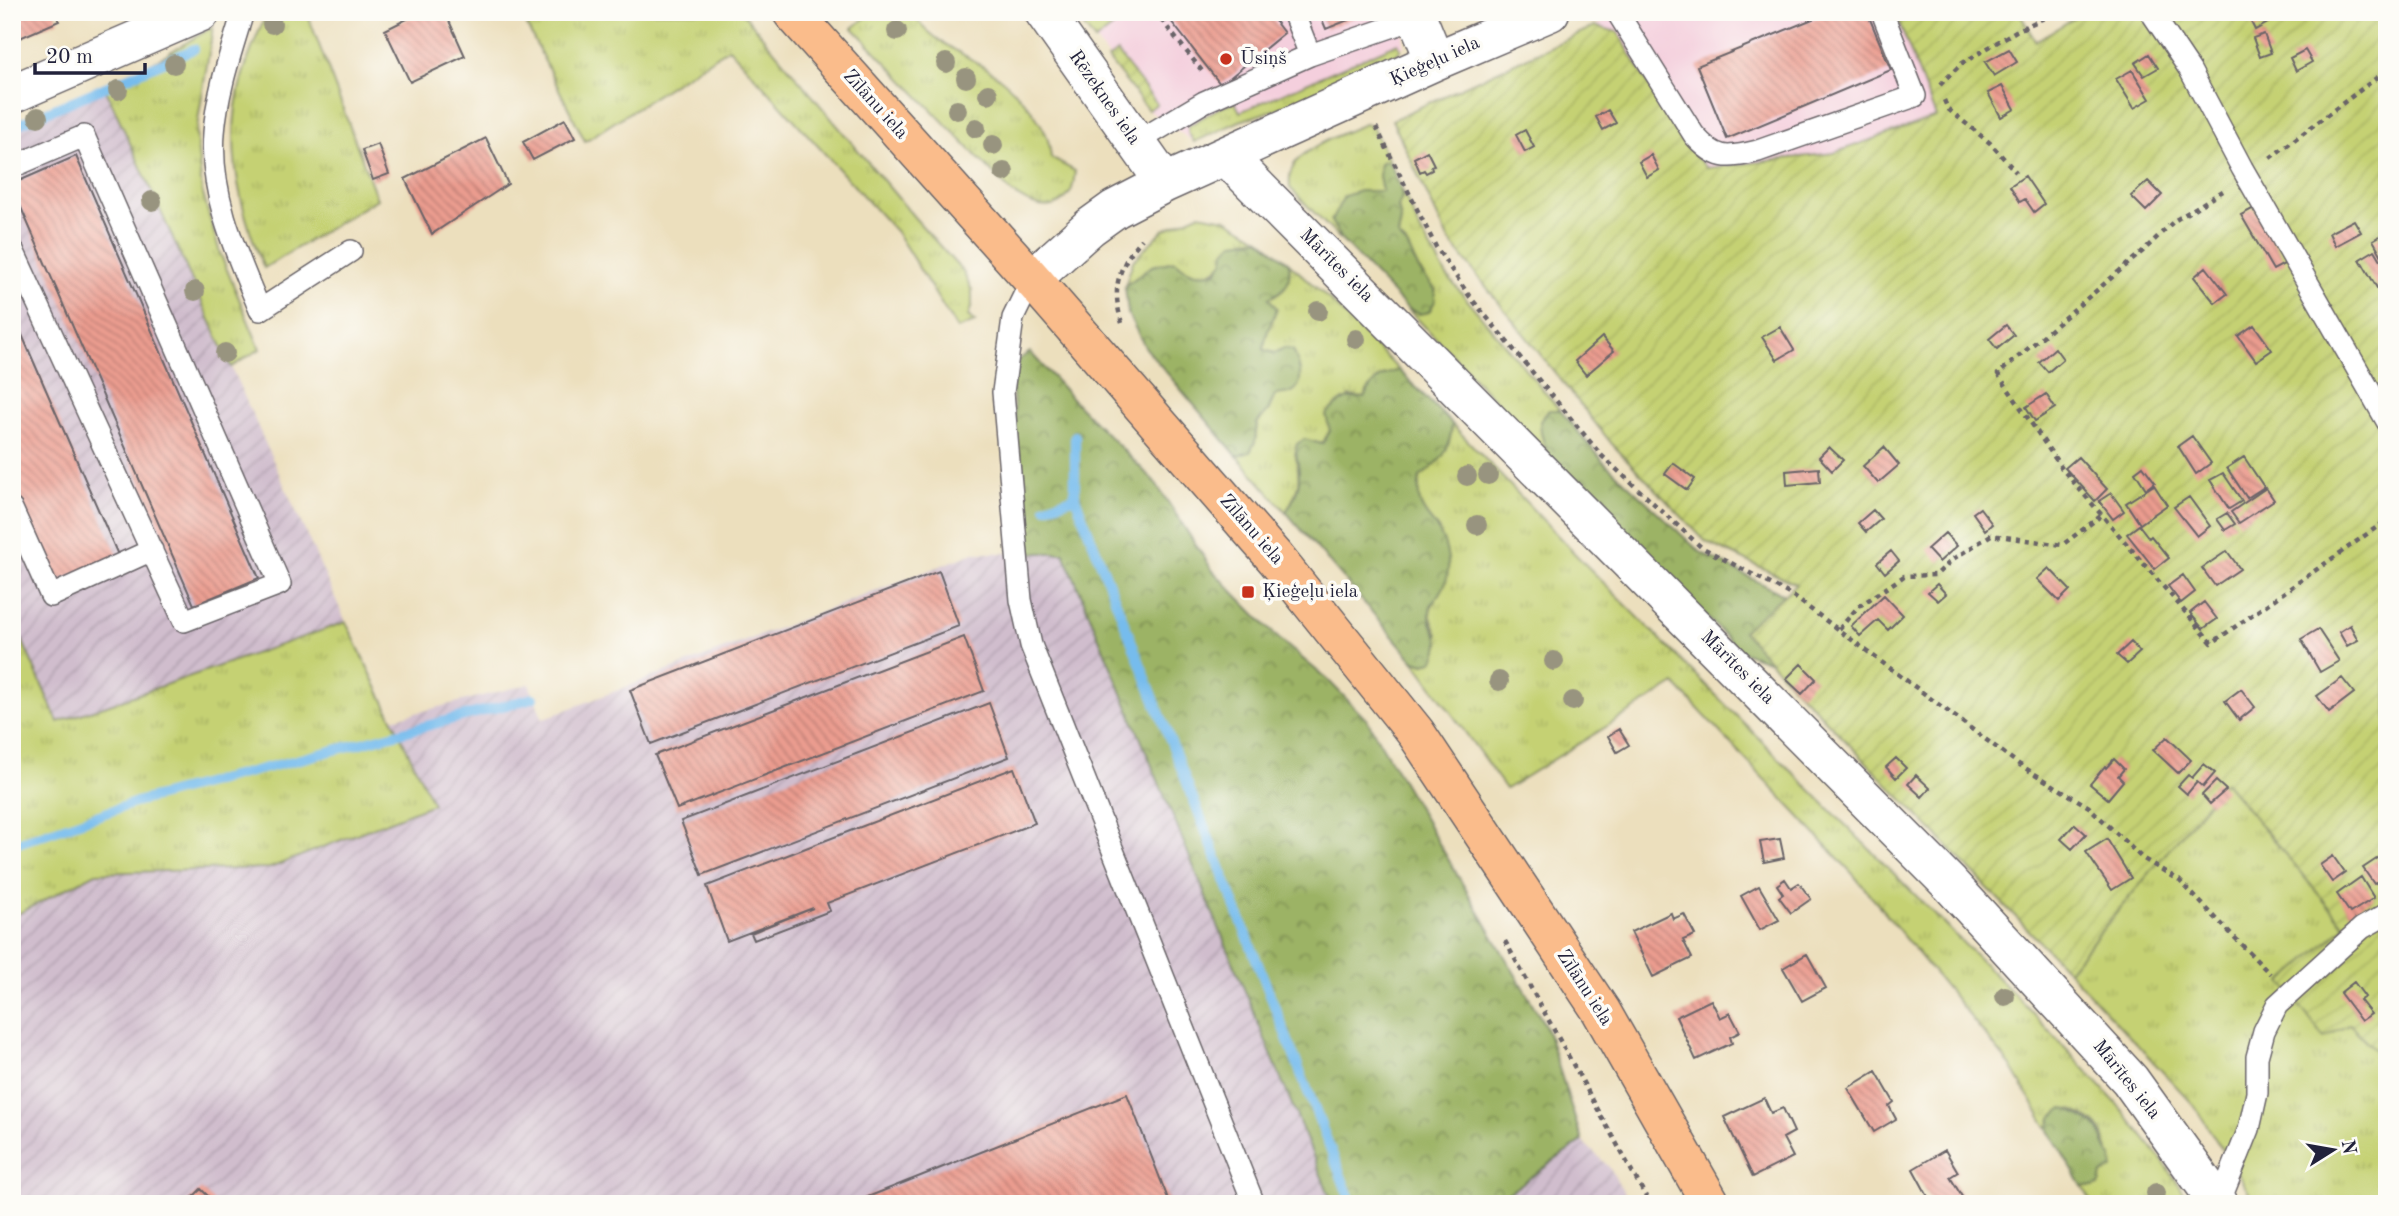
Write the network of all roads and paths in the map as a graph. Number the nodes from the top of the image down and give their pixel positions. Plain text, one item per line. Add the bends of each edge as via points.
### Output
1 (201, 12) edge
2 (243, 12) edge
3 (792, 12) edge
4 (1155, 12) edge
5 (1293, 12) edge
6 (1550, 12) edge
7 (1617, 12) edge
8 (1882, 12) edge
9 (2057, 12) edge
10 (2151, 12) edge
11 (1048, 13) edge
12 (1416, 15) edge
13 (1310, 55) junction
14 (1435, 61) junction
15 (2387, 70) edge
16 (1940, 86) dead end
17 (12, 94) edge
18 (1221, 95) junction
19 (1358, 96) junction
20 (1944, 98) dead end
21 (1135, 143) junction
22 (1226, 156) junction
23 (12, 167) edge
24 (2016, 172) dead end
25 (2246, 176) junction
26 (1165, 183) junction
27 (12, 248) edge
28 (351, 251) dead end
29 (1032, 279) junction
30 (1122, 323) dead end
31 (2387, 421) edge
32 (12, 509) edge
33 (2102, 514) junction
34 (2387, 520) edge
35 (152, 550) junction
36 (1839, 630) junction
37 (2387, 914) edge
38 (1504, 939) dead end
39 (2283, 999) junction
40 (2219, 1203) edge
41 (1254, 1204) edge
42 (1650, 1204) edge
43 (1712, 1204) edge

1 - 17 street
2 - 28 lane via 223,78 214,135 218,190 234,248 260,310
3 - 29 highway, Zīlānu iela
4 - 18 path
5 - 13 lane
6 - 14 street, Ķieģeļu iela
7 - 8 lane via 1694,135 1708,151 1735,157 1915,96
9 - 16 path via 1961,64
10 - 25 lane via 2190,70
11 - 21 street, Rēzeknes iela
12 - 13 lane
12 - 14 street
13 - 18 lane
14 - 19 street, Ķieģeļu iela
15 - 25 path
18 - 21 lane
19 - 22 street, Ķieģeļu iela
19 - 36 path via 1436,247 1470,297 1602,456 1701,547 1793,596
20 - 24 path via 1948,109
21 - 26 street, Rēzeknes iela
22 - 26 street, Ķieģeļu iela
22 - 40 street, Mārītes iela via 1950,884 2130,1080
23 - 35 lane via 84,136 280,584 184,621
25 - 31 lane
25 - 33 path via 2174,221 1998,374 2063,470
26 - 29 street, Ķieģeļu iela via 1090,227
26 - 30 path via 1143,238 1120,273 1117,298
27 - 35 lane
29 - 41 lane via 1013,318 1003,392 1021,600 1031,645
29 - 43 highway, Zīlānu iela via 1276,559 1416,733 1601,1011
32 - 35 lane via 51,596
33 - 34 path via 2211,643
33 - 36 path via 2062,545 1991,535 1936,575 1904,576 1858,607
36 - 39 path via 2020,765 2089,807 2142,858 2179,880 2270,974
37 - 39 lane via 2362,929
38 - 42 path
39 - 40 lane via 2264,1031 2249,1129

